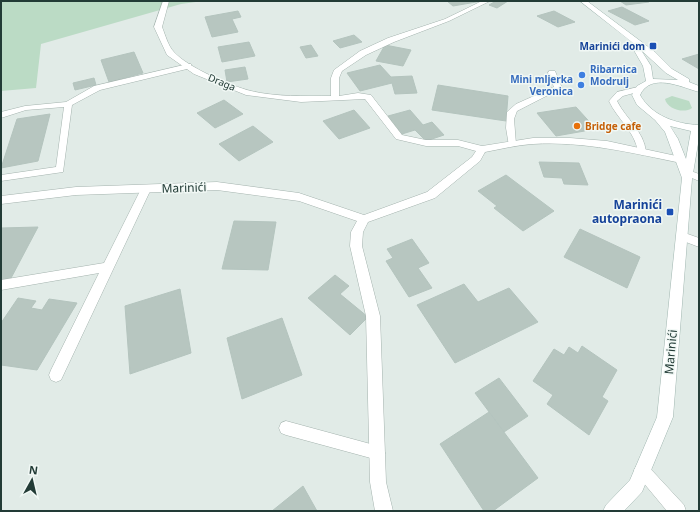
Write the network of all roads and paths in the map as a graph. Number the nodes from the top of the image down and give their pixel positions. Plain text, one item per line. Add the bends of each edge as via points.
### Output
1 (166, 1) edge
2 (487, 1) edge
3 (583, 1) edge
4 (632, 40) junction
5 (188, 66) junction
6 (552, 73) dead end
7 (650, 82) junction
8 (697, 88) edge
9 (638, 89) junction
10 (335, 99) junction
11 (68, 104) junction
12 (1, 115) edge
13 (655, 116) junction
14 (697, 128) edge
15 (512, 144) junction
16 (482, 149) junction
17 (642, 152) junction
18 (681, 160) junction
19 (688, 176) junction
20 (1, 178) edge
21 (699, 178) edge
22 (146, 189) junction
23 (1, 200) edge
24 (364, 219) junction
25 (682, 236) junction
26 (699, 243) edge
27 (108, 267) junction
28 (1, 285) edge
29 (56, 375) dead end
30 (286, 428) dead end
31 (378, 452) junction
32 (642, 470) junction
33 (384, 511) edge
34 (612, 511) edge
35 (678, 511) edge

1 - 5 street, Draga via 158,27 170,53
2 - 10 street via 363,52 338,70 335,78
3 - 4 street
4 - 7 street via 647,66
4 - 8 street via 652,54 669,71
5 - 10 street, Draga via 249,93 301,99
5 - 11 lane via 97,88
6 - 15 lane via 558,88 516,106 511,113
7 - 8 street via 671,81
7 - 9 street
9 - 13 street, Marinići via 636,95 639,102
9 - 17 lane via 622,93 613,101 616,111 639,136
10 - 16 street via 368,97 398,137 426,143 458,143
11 - 12 lane via 25,108
11 - 20 lane via 60,170
13 - 14 street, Marinići via 682,126
13 - 18 street, Marinići via 668,131
14 - 19 street, Marinići
15 - 16 street
15 - 17 street via 570,140
16 - 24 street via 476,159 431,195
17 - 18 street
18 - 19 street, Marinići
19 - 21 lane
19 - 25 street, Marinići
22 - 23 street, Marinići via 76,191
22 - 24 street, Marinići via 217,186 264,191 299,197
22 - 27 lane
24 - 31 street via 357,232 356,246 373,316
25 - 26 lane
25 - 32 street, Marinići via 665,417
27 - 28 lane
27 - 29 lane
30 - 31 lane
31 - 33 street via 378,482
32 - 34 street, Marinići via 636,486
32 - 35 lane

